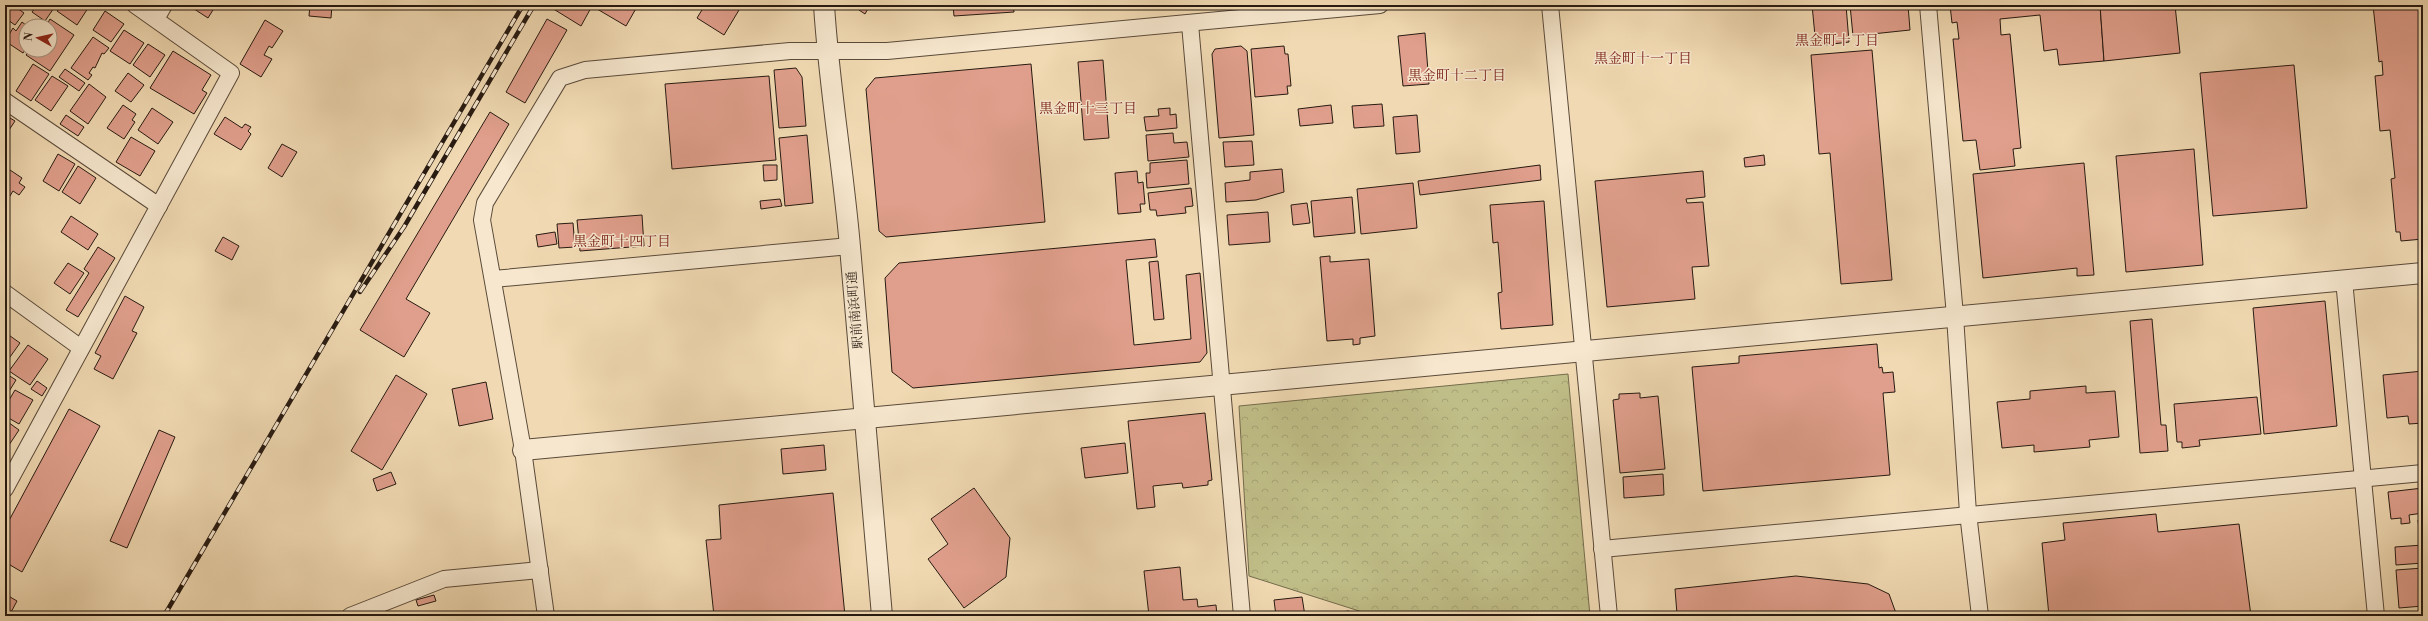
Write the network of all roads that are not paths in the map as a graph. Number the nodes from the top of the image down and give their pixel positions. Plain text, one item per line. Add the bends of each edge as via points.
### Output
1 (135, 5) edge
2 (164, 5) edge
3 (824, 5) edge
4 (1380, 5) edge
5 (1550, 5) edge
6 (1928, 5) edge
7 (1347, 7) edge
8 (156, 19) junction
9 (1190, 24) junction
10 (827, 51) junction
11 (5, 101) edge
12 (159, 206) junction
13 (850, 246) junction
14 (2423, 274) edge
15 (493, 279) junction
16 (2344, 280) junction
17 (5, 292) edge
18 (1955, 316) junction
19 (81, 348) junction
20 (1583, 351) junction
21 (1221, 387) junction
22 (863, 420) junction
23 (523, 450) junction
24 (2423, 473) edge
25 (2364, 478) junction
26 (5, 489) edge
27 (1968, 513) junction
28 (1602, 549) junction
29 (540, 570) junction
30 (350, 616) edge
31 (546, 616) edge
32 (882, 616) edge
33 (1242, 616) edge
34 (1609, 616) edge
35 (1980, 616) edge
36 (2376, 616) edge

1 - 8 street
2 - 8 street
3 - 10 street, 駅前南浜町通
4 - 7 street
5 - 20 street
6 - 18 street
7 - 9 street
8 - 12 street via 231,73
9 - 10 street via 876,52
9 - 21 street
10 - 13 street, 駅前南浜町通
10 - 15 street via 790,51 585,70 560,78 485,203 482,220
11 - 12 street
12 - 19 street
13 - 15 street
13 - 22 street, 駅前南浜町通
14 - 16 street
15 - 23 street
16 - 18 street
16 - 25 street
17 - 19 street
18 - 20 street
18 - 27 street
19 - 26 street
20 - 21 street
20 - 28 street
21 - 22 street
21 - 33 street
22 - 23 street
22 - 32 street, 駅前南浜町通
23 - 29 street
24 - 25 street
25 - 27 street
25 - 36 street
27 - 28 street
27 - 35 street
28 - 34 street
29 - 30 street via 444,578
29 - 31 street

